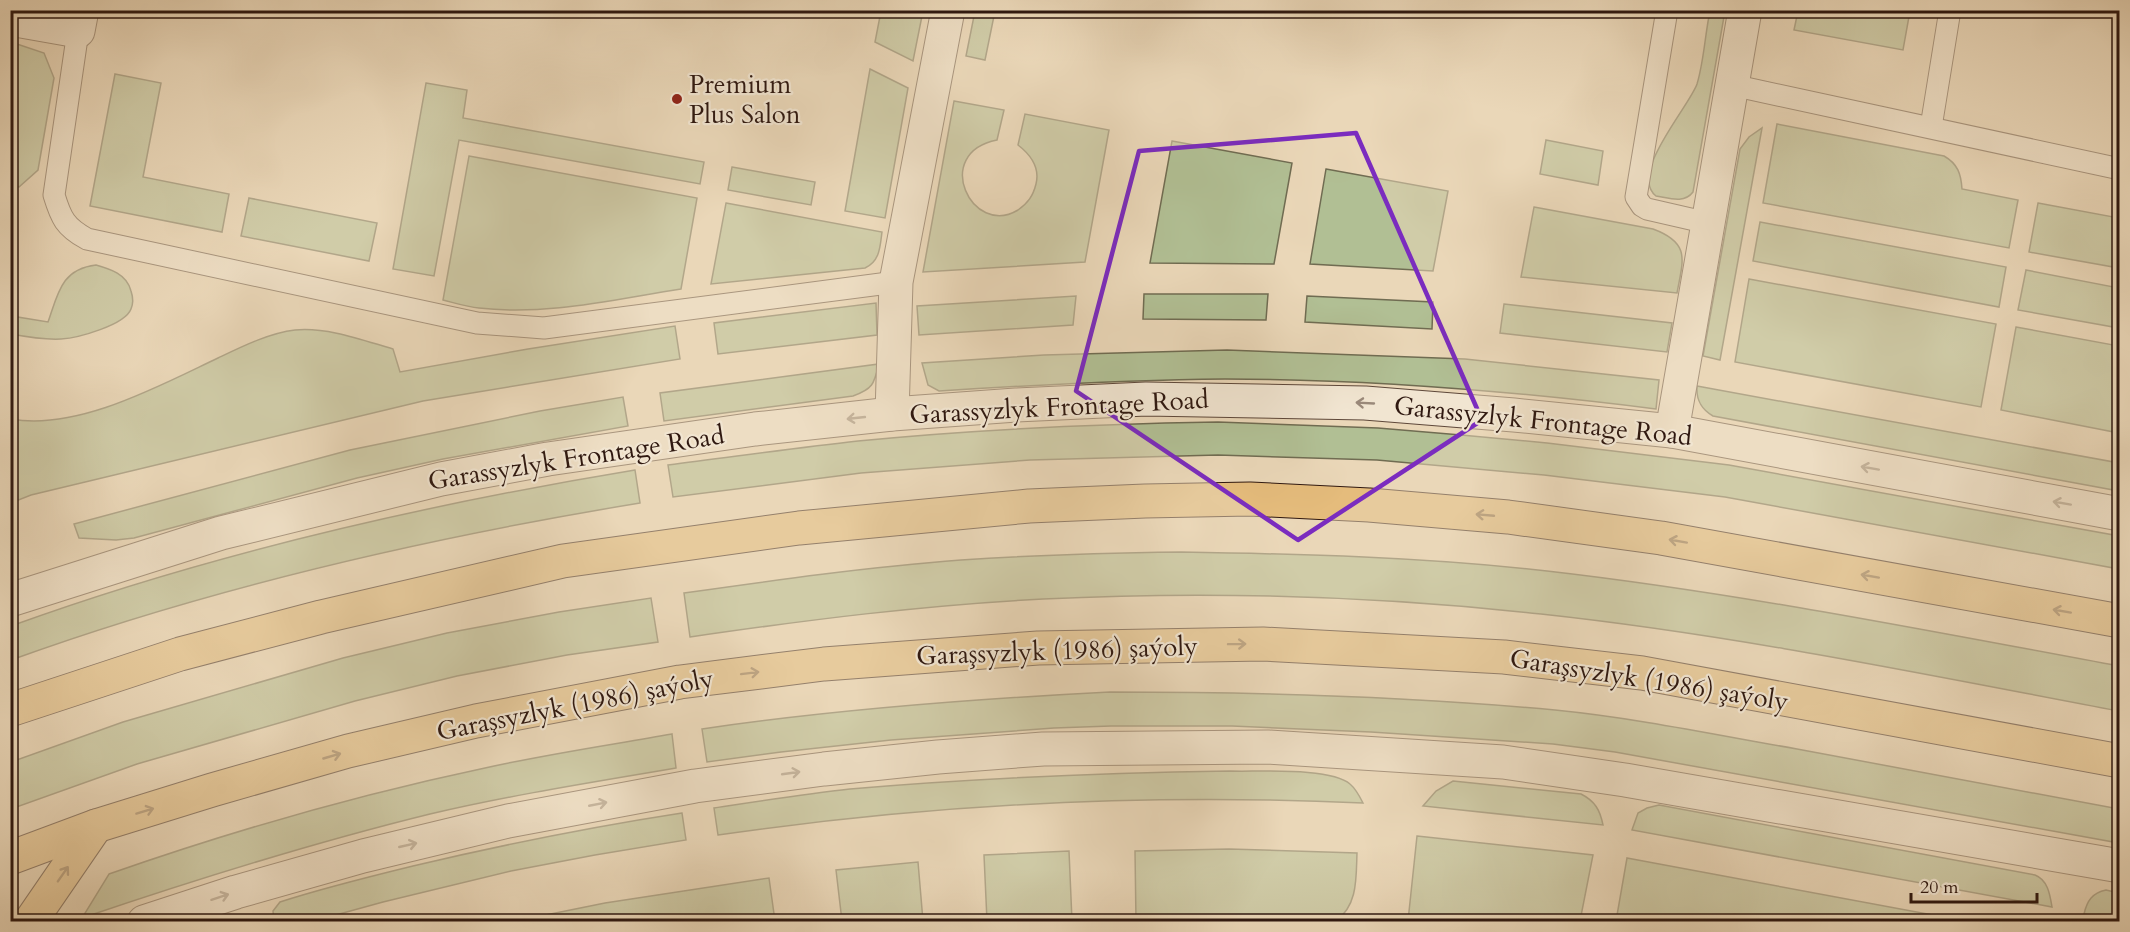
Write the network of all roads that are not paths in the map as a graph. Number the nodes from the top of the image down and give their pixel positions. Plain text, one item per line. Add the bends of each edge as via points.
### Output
1 (948, 10) edge
2 (1667, 10) edge
3 (1745, 10) edge
4 (1950, 10) edge
5 (10, 19) edge
6 (80, 21) edge
7 (1732, 85) junction
8 (1930, 127) junction
9 (2120, 170) edge
10 (1708, 223) junction
11 (896, 282) junction
12 (892, 414) junction
13 (1672, 431) junction
14 (2120, 514) edge
15 (10, 600) edge
16 (2120, 621) edge
17 (10, 710) edge
18 (2120, 761) edge
19 (96, 826) junction
20 (10, 858) edge
21 (2120, 866) edge
22 (30, 921) edge
23 (144, 921) edge

1 - 11 street
2 - 10 lane via 1636,197 1647,209
3 - 7 street
4 - 8 lane
5 - 6 street
6 - 11 lane via 54,195 60,216 87,239 477,323 544,328
7 - 8 lane
7 - 10 street
8 - 9 lane
10 - 13 street
11 - 12 street
13 -> 12 street, Garassyzlyk Frontage Road via 1365,403 1146,399
12 -> 15 street, Garassyzlyk Frontage Road via 669,441 441,479 221,533
14 -> 13 street, Garassyzlyk Frontage Road
16 -> 17 main road via 1661,538 1508,518 1250,499 1145,501 1029,507 799,528 563,561 180,654
19 -> 18 main road, Garaşsyzlyk (1986) şaýoly via 348,752 584,699 824,664 1038,648 1263,644 1504,657 1642,673
19 - 20 main road, Garaşsyzlyk (1986) şaýoly
22 -> 19 main road
23 -> 21 street via 363,856 508,821 695,786 824,769 1043,749 1268,747 1503,762

